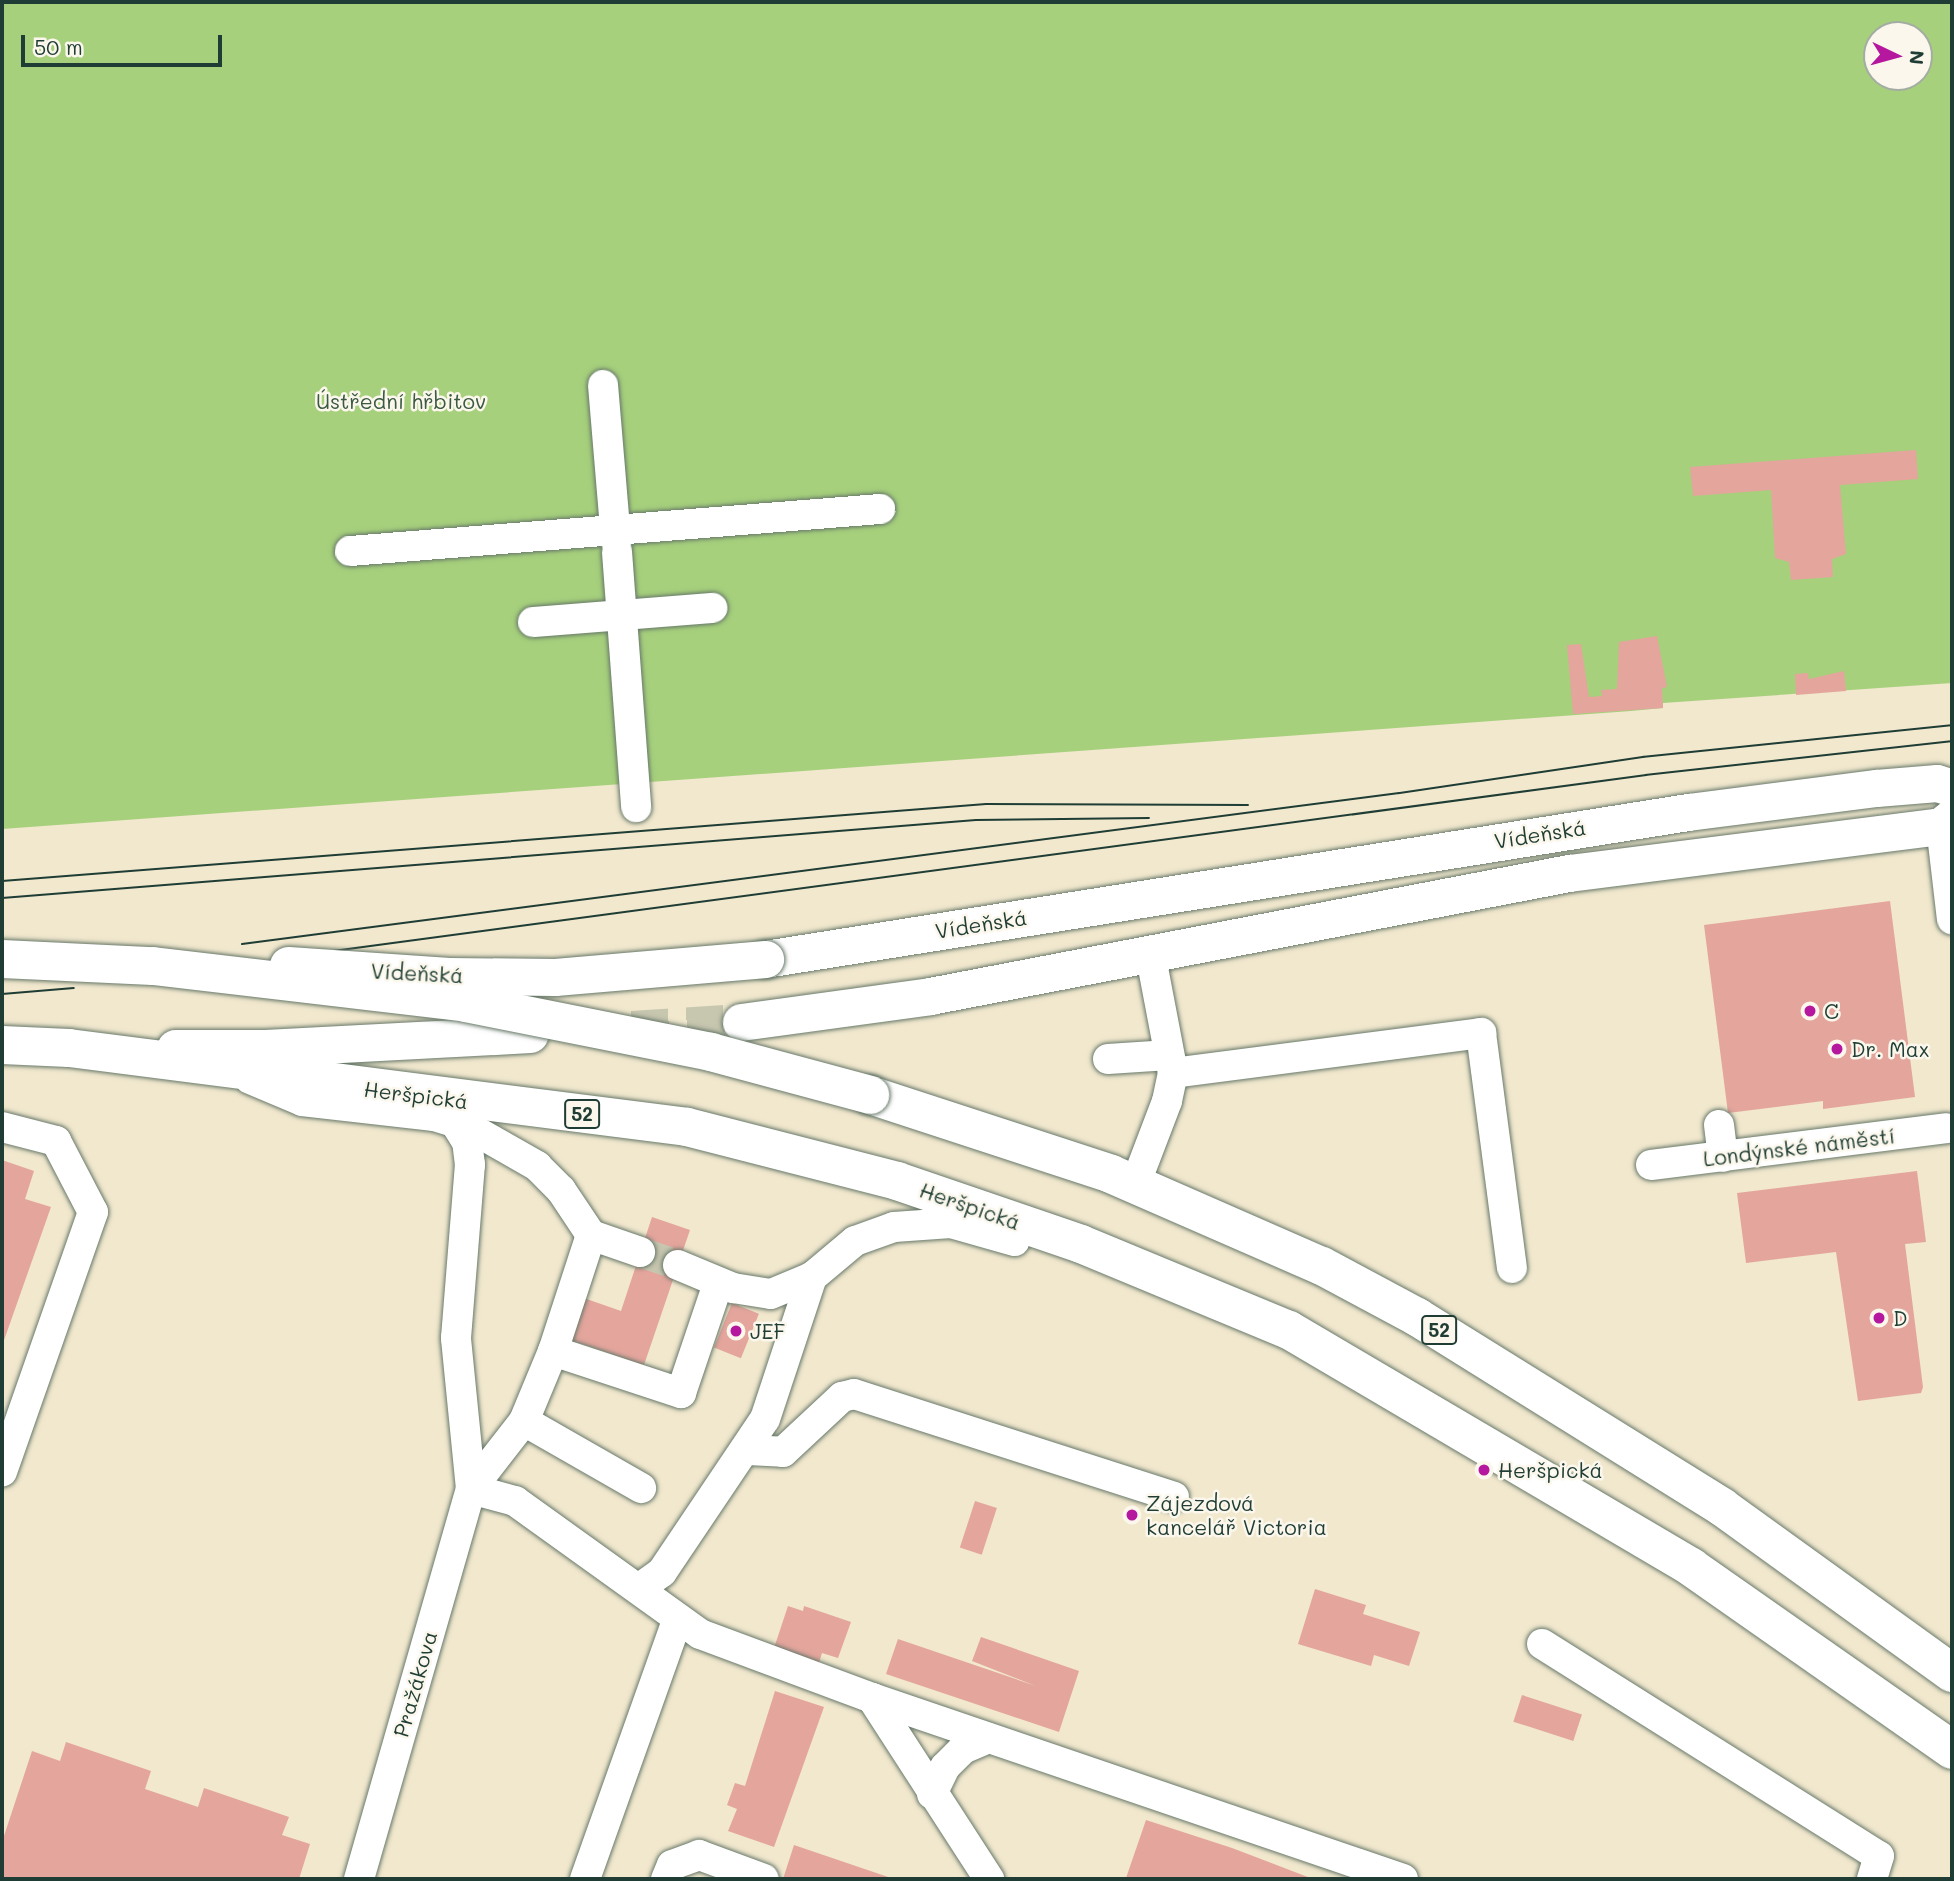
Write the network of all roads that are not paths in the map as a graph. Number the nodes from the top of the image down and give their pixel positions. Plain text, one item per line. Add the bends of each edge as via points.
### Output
1 (603, 385) dead end
2 (880, 509) dead end
3 (616, 541) junction
4 (350, 551) dead end
5 (712, 608) dead end
6 (621, 615) junction
7 (533, 622) dead end
8 (1952, 788) edge
9 (636, 807) dead end
10 (1947, 821) edge
11 (1952, 919) edge
12 (1150, 952) junction
13 (2, 958) edge
14 (153, 966) junction
15 (741, 1022) tunnel mouth
16 (530, 1034) dead end
17 (2, 1045) edge
18 (69, 1048) junction
19 (1108, 1059) dead end
20 (1171, 1064) junction
21 (233, 1072) junction
22 (454, 1121) junction
23 (1719, 1125) dead end
24 (1950, 1126) edge
25 (2, 1127) edge
26 (1723, 1157) junction
27 (1651, 1165) dead end
28 (1135, 1185) junction
29 (591, 1235) junction
30 (1081, 1244) junction
31 (640, 1252) tunnel mouth
32 (678, 1265) tunnel mouth
33 (1511, 1268) dead end
34 (812, 1278) junction
35 (718, 1284) junction
36 (553, 1351) junction
37 (524, 1421) junction
38 (748, 1450) junction
39 (2, 1472) edge
40 (641, 1488) dead end
41 (471, 1489) junction
42 (1174, 1497) dead end
43 (640, 1588) junction
44 (677, 1620) junction
45 (1542, 1644) dead end
46 (1952, 1673) edge
47 (872, 1698) junction
48 (989, 1738) junction
49 (1952, 1750) edge
50 (932, 1794) junction
51 (359, 1879) edge
52 (585, 1879) edge
53 (666, 1879) edge
54 (764, 1879) edge
55 (989, 1879) edge
56 (1403, 1879) edge
57 (1872, 1879) edge

1 - 3 street
2 - 3 street
3 - 4 street
3 - 6 street
5 - 6 street
6 - 7 street
6 - 9 street
8 - 14 main road, Vídeňská, bridge via 1937,783 1876,788 1674,814 765,959 555,977 449,976 250,962
10 - 11 street
10 - 12 main road, Vídeňská via 1569,873
12 - 15 main road, Vídeňská via 930,996
12 - 20 street
13 - 14 highway, Vídeňská / 52, bridge
14 - 28 highway, 52, bridge via 466,1003 711,1052 870,1095
16 - 18 main road via 265,1048
17 - 18 highway, 52
18 - 21 highway, Heršpická / 52
19 - 20 street
20 - 28 street via 1167,1101
20 - 33 street via 1481,1033
21 - 22 street via 302,1101
21 - 30 highway, Heršpická / 52 via 687,1127 897,1181
22 - 29 street via 537,1166 561,1190
22 - 41 street via 467,1142 470,1165 456,1338
23 - 26 street
24 - 26 street, Londýnské náměstí
25 - 39 street via 57,1141 93,1212
26 - 27 street, Londýnské náměstí
28 - 46 highway, 52 via 1322,1266 1417,1317 1722,1507
29 - 31 street
29 - 36 street
30 - 34 street via 1017,1242 951,1223 913,1224 855,1241
30 - 49 highway, Heršpická / 52 via 1290,1330 1691,1567
32 - 35 street
34 - 35 street via 771,1294
34 - 38 street via 778,1389
35 - 36 street via 681,1393
36 - 37 street
37 - 40 street
37 - 41 street
38 - 42 street via 783,1452 842,1397 854,1394
38 - 43 street via 662,1572
41 - 43 street via 515,1501
41 - 51 street, Pražákova
43 - 44 street
44 - 47 street via 700,1634
44 - 52 street
45 - 57 street via 1879,1856
47 - 48 street
47 - 50 street
48 - 50 street via 964,1749 945,1767
48 - 56 street
50 - 55 street
53 - 54 street via 672,1865 699,1855

